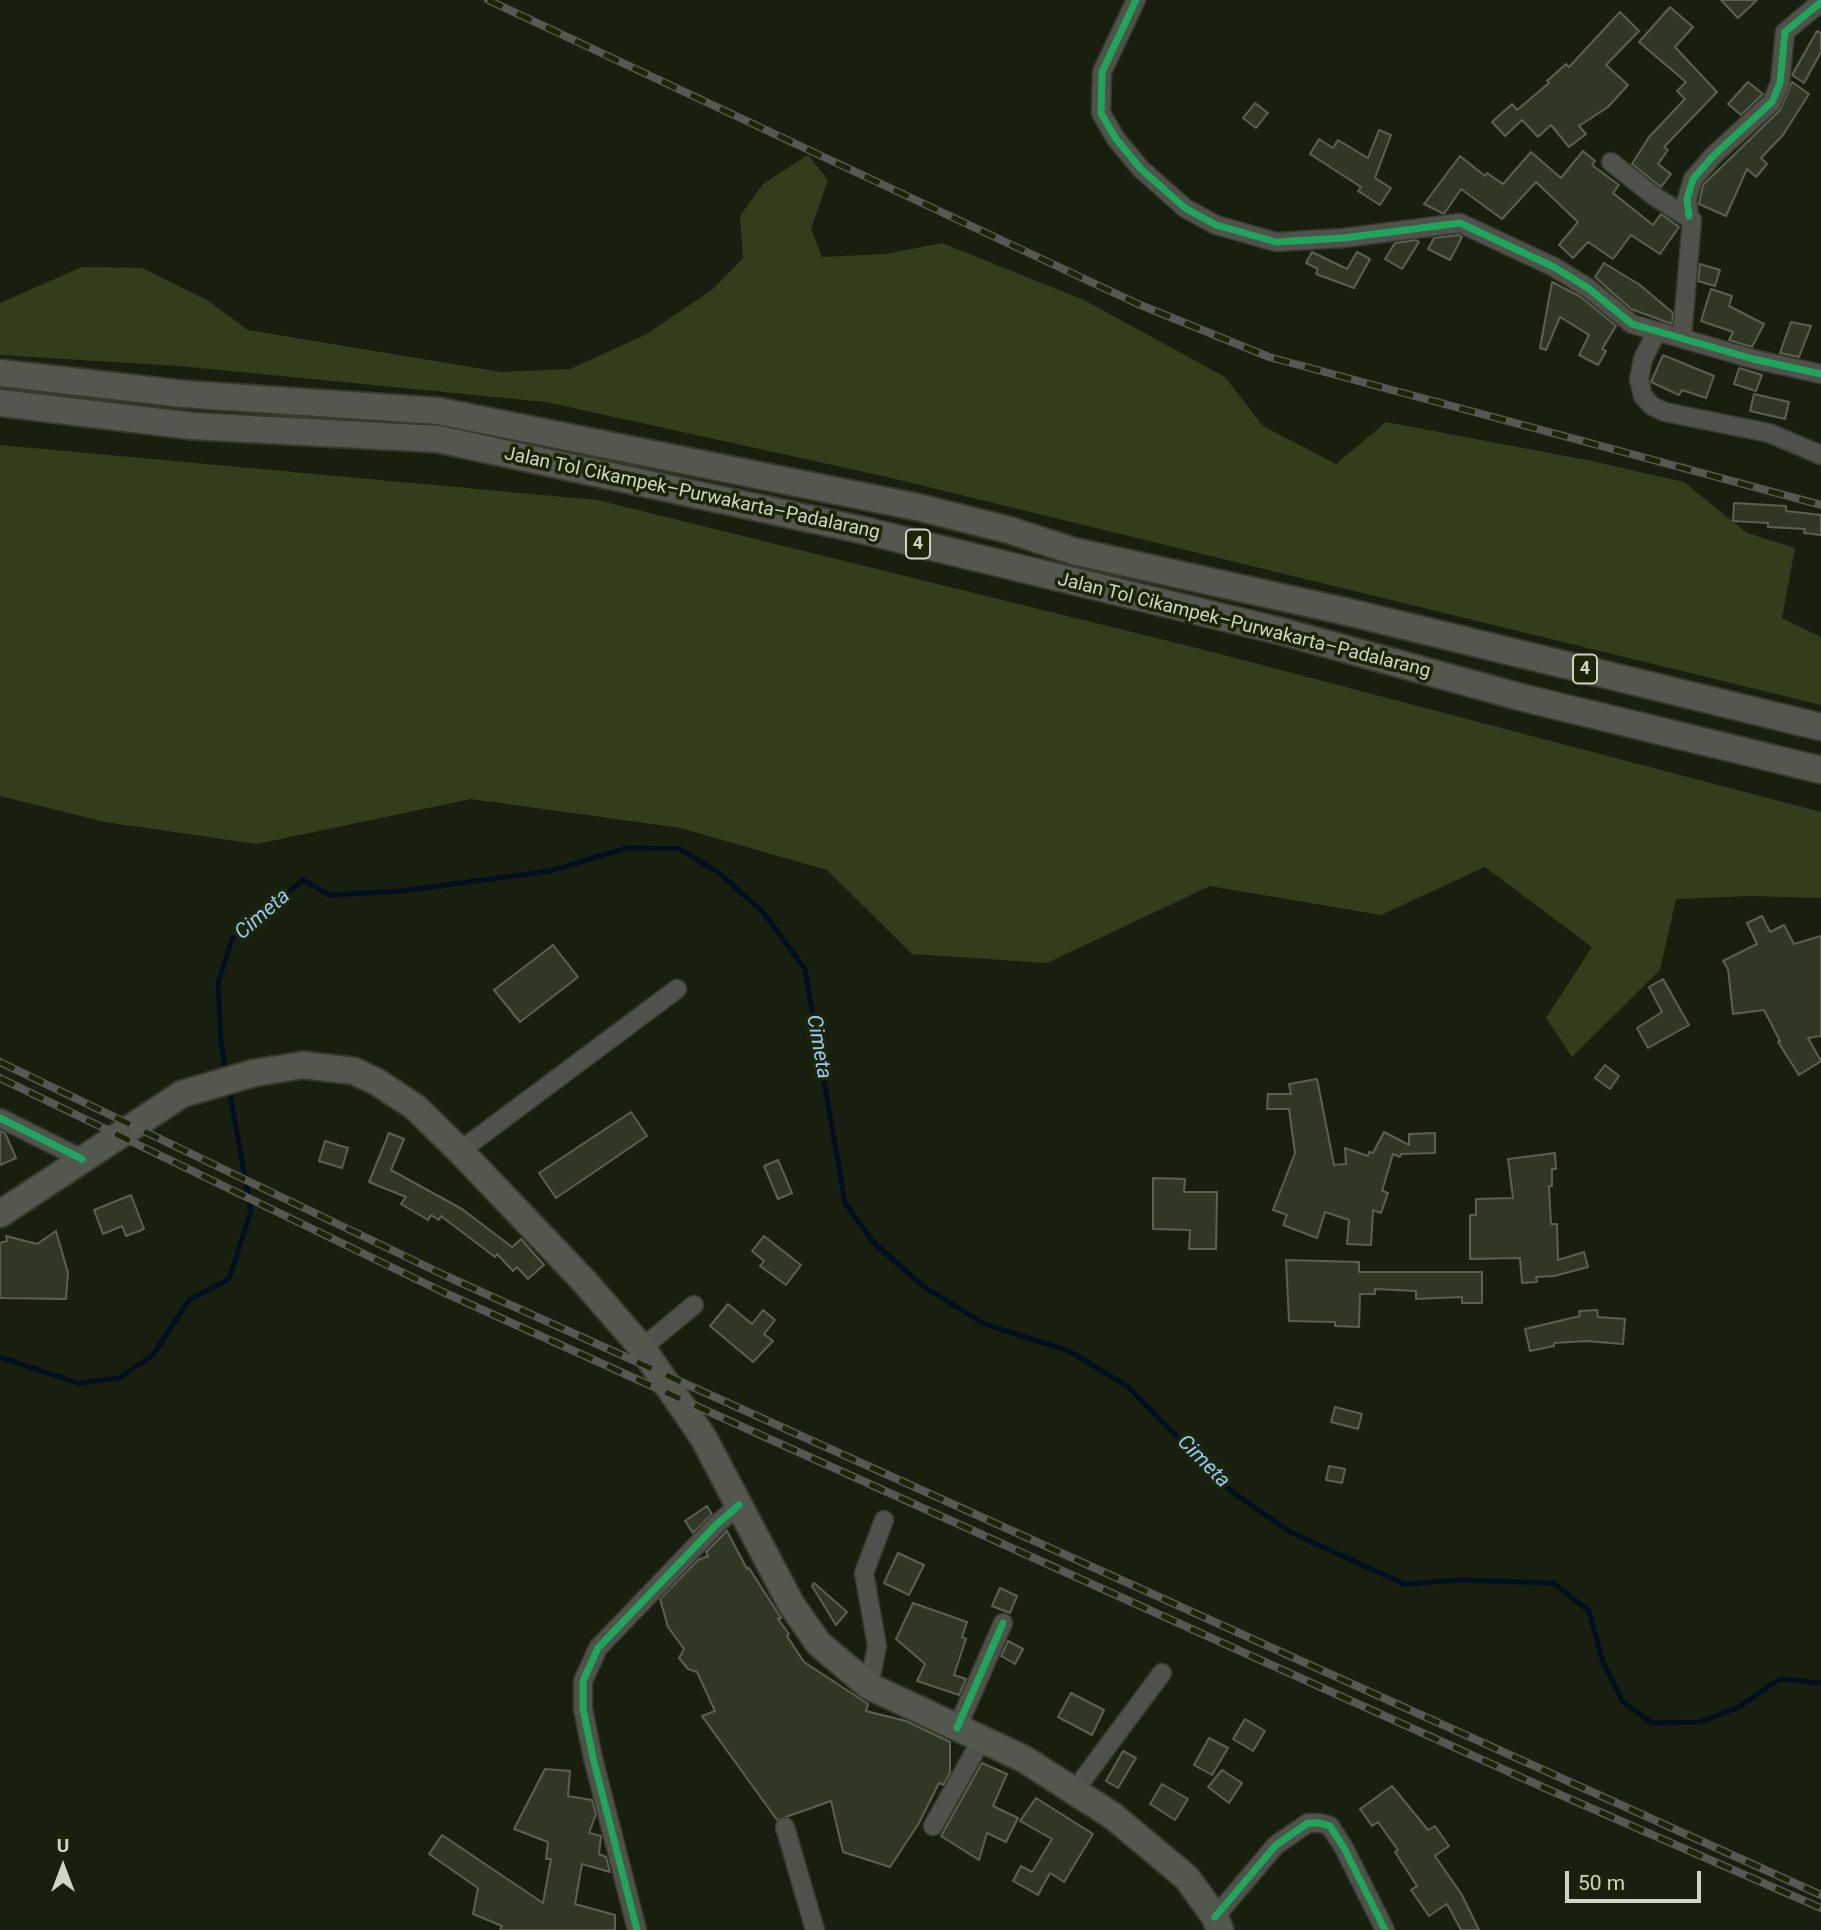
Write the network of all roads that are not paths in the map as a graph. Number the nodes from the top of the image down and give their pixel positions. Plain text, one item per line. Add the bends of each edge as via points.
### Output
1 (1136, 0) edge
2 (1821, 2) edge
3 (1611, 162) dead end
4 (1689, 216) junction
5 (1656, 333) junction
6 (1682, 337) junction
7 (0, 373) edge
8 (1821, 373) edge
9 (0, 403) edge
10 (1821, 455) edge
11 (1821, 727) edge
12 (1821, 770) edge
13 (677, 989) dead end
14 (0, 1118) edge
15 (460, 1151) junction
16 (82, 1159) junction
17 (0, 1214) edge
18 (694, 1305) dead end
19 (642, 1348) junction
20 (739, 1505) junction
21 (884, 1520) dead end
22 (1003, 1623) dead end
23 (1162, 1673) dead end
24 (869, 1686) junction
25 (957, 1728) junction
26 (982, 1740) junction
27 (1075, 1790) junction
28 (933, 1826) dead end
29 (785, 1827) dead end
30 (1217, 1924) edge
31 (637, 1930) edge
32 (815, 1930) edge
33 (1385, 1930) edge

1 - 5 street via 1102,72 1101,113 1141,169 1185,208 1216,225 1276,242 1460,223 1554,267 1632,324
2 - 4 street via 1785,32 1780,83 1772,102 1693,179 1687,199
3 - 4 street
4 - 6 street via 1693,226
5 - 6 street
5 - 10 street via 1639,379 1643,396 1652,406 1769,433
6 - 8 street
7 - 11 highway, Jalan Tol Cikampek–Purwakarta–Padalarang / 4 via 183,394 438,411 917,508 1073,551 1349,612
9 - 12 highway, Jalan Tol Cikampek–Purwakarta–Padalarang / 4 via 192,426 438,439 862,530 1284,632 1520,697
13 - 15 street
14 - 16 street
15 - 16 highway via 415,1107 377,1082 354,1072 303,1065 254,1073 182,1094
15 - 19 highway
16 - 17 highway
18 - 19 street
19 - 20 highway via 703,1437
20 - 24 highway via 791,1604 819,1644
20 - 31 street via 597,1648 583,1681 583,1709 593,1758
21 - 24 street via 864,1573 877,1646
22 - 25 street
23 - 27 street
24 - 25 highway
25 - 26 highway
26 - 27 highway
26 - 28 street
27 - 30 highway via 1168,1860 1187,1878
29 - 32 street
30 - 33 street via 1276,1845 1308,1822 1320,1822 1330,1826 1344,1848

